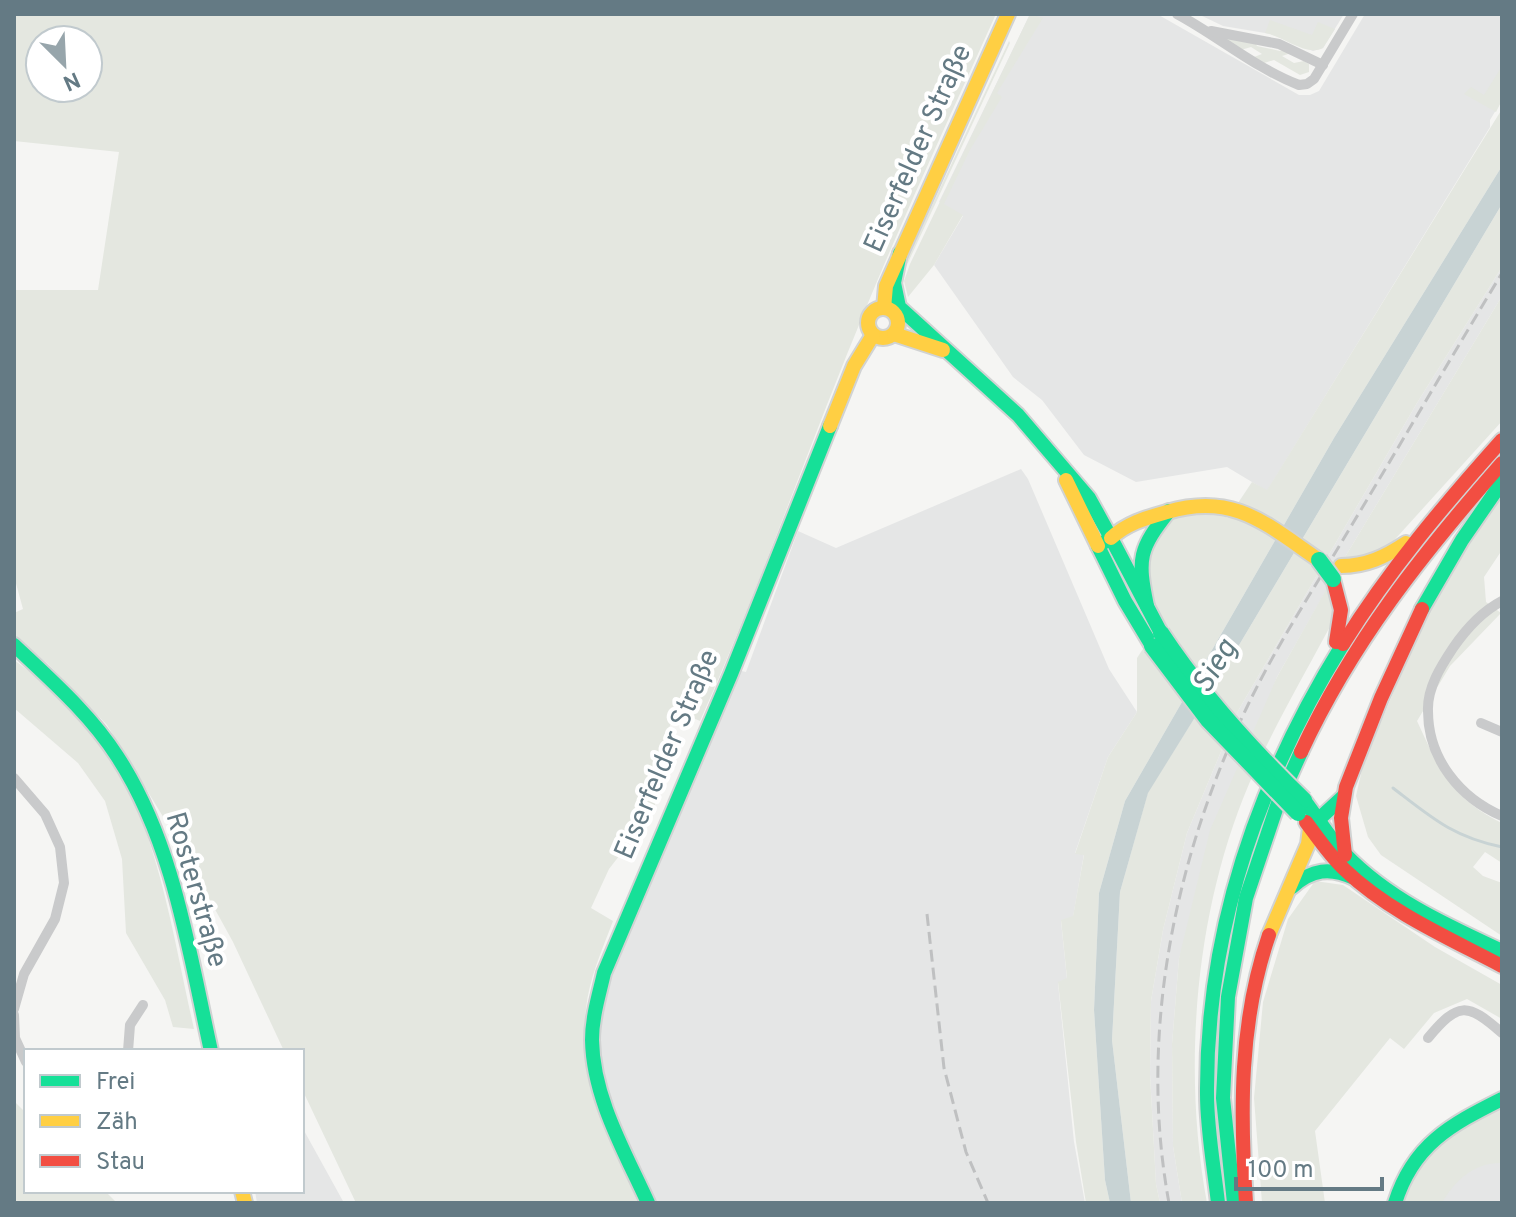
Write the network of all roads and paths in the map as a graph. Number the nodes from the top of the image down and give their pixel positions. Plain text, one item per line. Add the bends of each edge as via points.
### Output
1 (1008, 14) edge
2 (1177, 14) edge
3 (1353, 14) edge
4 (1209, 31) junction
5 (1323, 65) junction
6 (900, 253) junction
7 (884, 308) junction
8 (896, 329) junction
9 (873, 335) junction
10 (948, 351) junction
11 (1502, 440) edge
12 (1502, 463) edge
13 (1502, 482) edge
14 (1169, 511) junction
15 (1418, 535) junction
16 (1104, 542) junction
17 (1337, 572) junction
18 (1502, 601) edge
19 (1147, 606) junction
20 (1156, 640) junction
21 (14, 645) edge
22 (1332, 660) junction
23 (1481, 723) dead end
24 (1502, 732) edge
25 (14, 778) edge
26 (1344, 796) junction
27 (1502, 816) edge
28 (1314, 823) junction
29 (1345, 855) junction
30 (1354, 878) junction
31 (1288, 892) junction
32 (1502, 951) edge
33 (1502, 966) edge
34 (143, 1005) dead end
35 (14, 1012) edge
36 (1502, 1033) edge
37 (1428, 1038) dead end
38 (128, 1049) edge
39 (210, 1049) edge
40 (24, 1058) edge
41 (1502, 1099) edge
42 (648, 1203) edge
43 (1218, 1203) edge
44 (1234, 1203) edge
45 (1246, 1203) edge
46 (1395, 1203) edge

1 - 6 main road, Eiserfelder Straße
2 - 4 street
3 - 5 street
4 - 5 street via 1279,44
4 - 5 street via 1299,85 1311,82
6 - 7 main road, Eiserfelder Straße via 886,286
6 - 10 main road via 894,283 899,307
7 - 8 main road via 896,315
7 - 9 main road, Eiserfelder Straße via 868,320
8 - 9 main road via 886,338
8 - 10 main road
9 - 42 main road, Eiserfelder Straße via 854,366 604,973 593,1017 598,1078
10 - 16 main road via 1018,415 1089,498
11 - 15 main road
12 - 44 main road via 1435,540 1363,639 1303,744 1270,817 1246,892 1227,998 1223,1090
13 - 26 main road via 1452,556 1410,634
14 - 16 main road via 1133,534
14 - 17 main road via 1218,505 1253,517
14 - 19 main road via 1142,548
15 - 17 main road via 1375,561
15 - 22 main road
16 - 19 main road
16 - 20 main road via 1125,601
17 - 22 main road via 1342,616
18 - 27 street via 1468,627 1452,650 1432,686 1427,709 1439,759 1456,786
19 - 20 main road
20 - 28 main road, bridge via 1208,720
21 - 39 main road, Rosterstraße via 86,715 135,788 160,847
22 - 43 main road via 1271,775 1241,853 1221,931 1207,1080
23 - 24 street
25 - 35 street via 45,814 60,847 64,883 55,919 24,974
26 - 28 main road
26 - 29 main road
28 - 29 main road
28 - 30 main road via 1334,859
28 - 31 main road
29 - 32 main road via 1432,916
30 - 31 main road via 1322,869
30 - 33 main road via 1425,926
31 - 45 main road via 1265,945 1250,1011 1242,1115
34 - 38 street via 130,1025
35 - 40 street via 15,1038
36 - 37 street via 1464,1009 1447,1015
41 - 46 main road via 1433,1138 1407,1170

